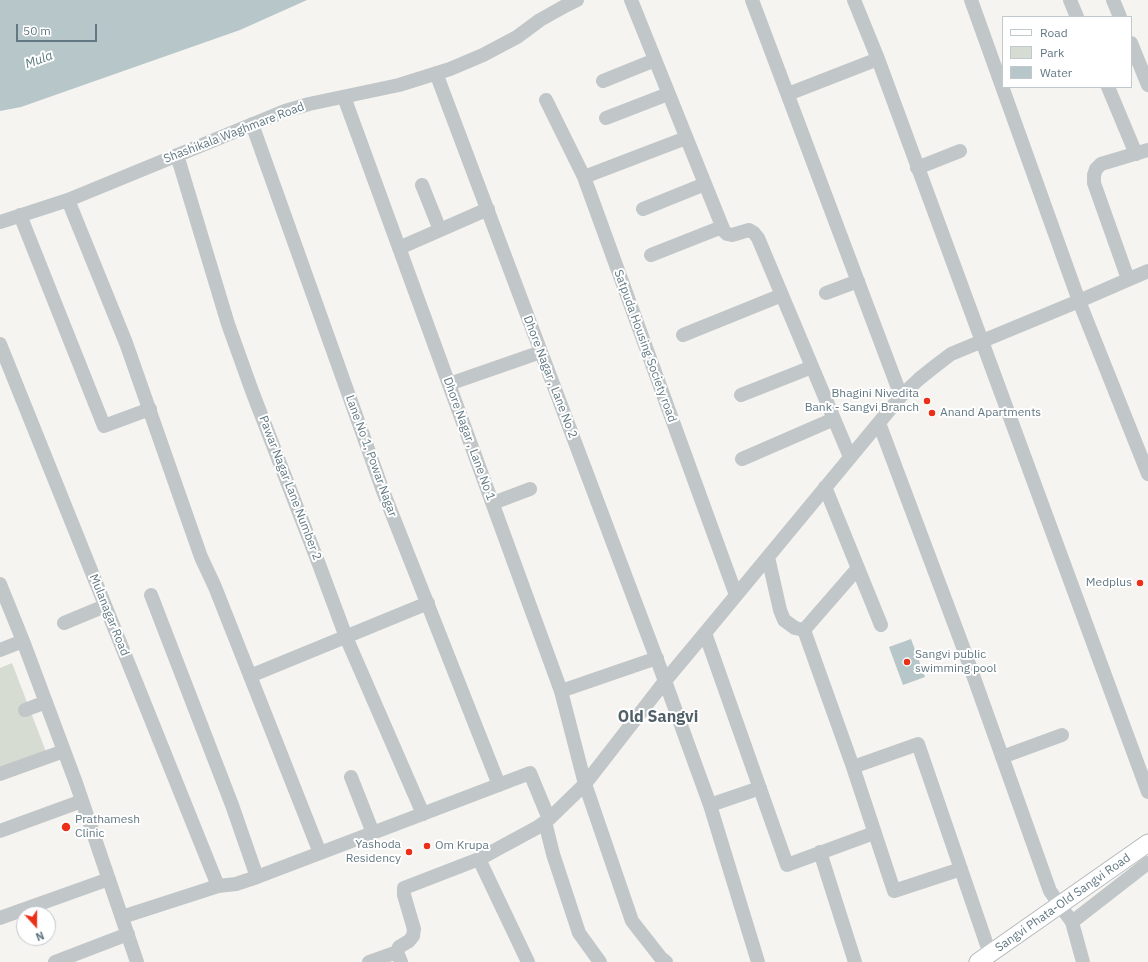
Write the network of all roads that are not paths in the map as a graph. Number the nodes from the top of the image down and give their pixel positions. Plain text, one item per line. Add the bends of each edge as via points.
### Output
1 (577, 0) edge
2 (631, 0) edge
3 (752, 0) edge
4 (854, 0) edge
5 (971, 0) edge
6 (1070, 0) edge
7 (1114, 0) edge
8 (1077, 16) edge
9 (1120, 16) edge
10 (1132, 45) edge
11 (878, 59) junction
12 (655, 60) junction
13 (436, 73) junction
14 (603, 81) dead end
15 (1148, 85) edge
16 (1002, 87) edge
17 (1002, 88) edge
18 (1109, 88) edge
19 (668, 94) junction
20 (788, 94) junction
21 (344, 97) junction
22 (546, 100) dead end
23 (606, 118) dead end
24 (252, 124) junction
25 (686, 138) junction
26 (960, 150) dead end
27 (1142, 152) edge
28 (177, 155) junction
29 (917, 168) junction
30 (584, 177) junction
31 (705, 184) junction
32 (422, 185) dead end
33 (68, 200) junction
34 (643, 208) dead end
35 (488, 209) junction
36 (20, 215) junction
37 (0, 222) edge
38 (722, 227) junction
39 (440, 230) junction
40 (399, 248) junction
41 (651, 255) dead end
42 (1148, 271) edge
43 (1128, 279) junction
44 (858, 281) junction
45 (826, 293) dead end
46 (782, 295) junction
47 (1079, 302) junction
48 (683, 335) dead end
49 (982, 342) junction
50 (0, 344) edge
51 (540, 352) junction
52 (812, 367) junction
53 (449, 384) junction
54 (741, 395) dead end
55 (901, 396) junction
56 (150, 409) junction
57 (834, 419) junction
58 (880, 423) junction
59 (850, 457) junction
60 (742, 459) dead end
61 (1148, 474) edge
62 (825, 488) junction
63 (530, 489) dead end
64 (493, 503) junction
65 (768, 557) junction
66 (858, 568) junction
67 (0, 584) edge
68 (151, 595) dead end
69 (736, 595) junction
70 (428, 603) junction
71 (105, 606) junction
72 (64, 623) dead end
73 (881, 625) dead end
74 (804, 630) junction
75 (705, 633) junction
76 (346, 637) junction
77 (23, 642) junction
78 (0, 650) edge
79 (657, 658) junction
80 (250, 676) junction
81 (666, 681) junction
82 (561, 691) junction
83 (46, 702) junction
84 (25, 710) dead end
85 (1062, 735) dead end
86 (64, 751) junction
87 (1002, 757) junction
88 (853, 767) junction
89 (0, 774) edge
90 (351, 777) dead end
91 (499, 784) junction
92 (585, 784) junction
93 (760, 788) junction
94 (1148, 792) edge
95 (82, 801) junction
96 (710, 805) junction
97 (423, 814) junction
98 (547, 820) junction
99 (0, 831) edge
100 (373, 833) junction
101 (874, 833) junction
102 (1148, 843) edge
103 (820, 852) junction
104 (320, 853) junction
105 (479, 859) junction
106 (1148, 863) edge
107 (961, 869) junction
108 (257, 877) junction
109 (109, 879) junction
110 (218, 886) junction
111 (1061, 905) junction
112 (122, 917) junction
113 (0, 918) edge
114 (1072, 922) junction
115 (128, 934) junction
116 (399, 957) edge
117 (984, 958) edge
118 (55, 962) edge
119 (137, 962) edge
120 (370, 962) edge
121 (528, 962) edge
122 (600, 962) edge
123 (666, 962) edge
124 (758, 962) edge
125 (855, 962) edge
126 (1083, 962) edge

1 - 13 street, Shashikala Waghmare Road via 484,55
2 - 12 street
3 - 20 street
4 - 11 street
5 - 16 street
6 - 8 street
7 - 9 street
10 - 15 street
11 - 20 street
11 - 29 street
12 - 14 street
12 - 19 street
13 - 21 street, Shashikala Waghmare Road via 399,85
13 - 35 street, Dhore Nagar , Lane No 2
17 - 47 street
18 - 27 street
19 - 23 street
19 - 25 street
20 - 44 street
21 - 24 street, Shashikala Waghmare Road via 285,111
21 - 40 street, Dhore Nagar , Lane No 1
22 - 30 street, Satpuda Housing Society road
24 - 28 street, Shashikala Waghmare Road
24 - 70 street, Lane No 1, Powar Nagar via 383,491
25 - 30 street
25 - 31 street
26 - 29 street
27 - 43 street via 1101,164 1094,175 1094,183
28 - 33 street, Shashikala Waghmare Road
28 - 76 street, Pawar Nagar Lane Number 2 via 228,324
29 - 49 street
30 - 69 street, Satpuda Housing Society road
31 - 34 street
31 - 38 street
32 - 39 street
33 - 36 street, Shashikala Waghmare Road
33 - 56 street
35 - 39 street
35 - 51 street, Dhore Nagar , Lane No 2
36 - 37 street, Shashikala Waghmare Road
36 - 56 street via 104,426
38 - 41 street
38 - 46 street via 724,232 732,235 749,230 754,233
39 - 40 street
40 - 53 street, Dhore Nagar , Lane No 1
42 - 43 street
43 - 47 street
44 - 45 street
44 - 55 street
46 - 48 street
46 - 52 street
47 - 49 street
47 - 61 street
49 - 55 street via 951,354
49 - 94 street
50 - 71 street, Mulanagar Road
51 - 53 street
51 - 79 street, Dhore Nagar , Lane No 2
52 - 54 street
52 - 57 street
53 - 64 street, Dhore Nagar , Lane No 1
55 - 58 street
56 - 80 street via 201,557
57 - 59 street
57 - 60 street
58 - 59 street
58 - 87 street
59 - 62 street
62 - 65 street
62 - 66 street
63 - 64 street
64 - 82 street, Dhore Nagar , Lane No 1
65 - 69 street
65 - 74 street via 784,620 795,628
66 - 73 street
66 - 74 street
67 - 77 street
68 - 108 street via 232,804
69 - 75 street
70 - 76 street
70 - 91 street, Lane No 1, Powar Nagar
71 - 72 street
71 - 110 street, Mulanagar Road
74 - 88 street
75 - 81 street
75 - 93 street
76 - 80 street
76 - 97 street, Pawar Nagar Lane Number 2
77 - 78 street
77 - 83 street
79 - 81 street, Dhore Nagar , Lane No 2
79 - 82 street
80 - 104 street
81 - 92 street
81 - 96 street, Dhore Nagar , Lane No 2
82 - 92 street, Dhore Nagar , Lane No 1
83 - 84 street
83 - 86 street
85 - 87 street
86 - 89 street
86 - 95 street
87 - 111 street via 1050,891
88 - 101 street
88 - 107 street via 918,744
90 - 100 street
91 - 97 street
91 - 98 street via 530,773
92 - 98 street
92 - 123 street, Dhore Nagar , Lane No 1 via 632,921
93 - 96 street
93 - 103 street via 787,864
95 - 99 street
95 - 109 street
96 - 124 street, Dhore Nagar , Lane No 2
97 - 100 street
98 - 105 street
98 - 122 street via 553,854 579,933
100 - 104 street
101 - 103 street
101 - 107 street via 894,891
102 - 111 main road, Sangvi Phata-Old Sangvi Road
103 - 125 street
104 - 108 street
105 - 116 street via 404,888 414,929 409,941 399,947
105 - 121 street
106 - 114 street
107 - 117 street
108 - 110 street via 236,884
109 - 112 street
109 - 113 street
110 - 112 street
111 - 114 street
111 - 117 main road, Sangvi Phata-Old Sangvi Road
112 - 115 street
114 - 126 street
115 - 118 street
115 - 119 street
116 - 120 street

